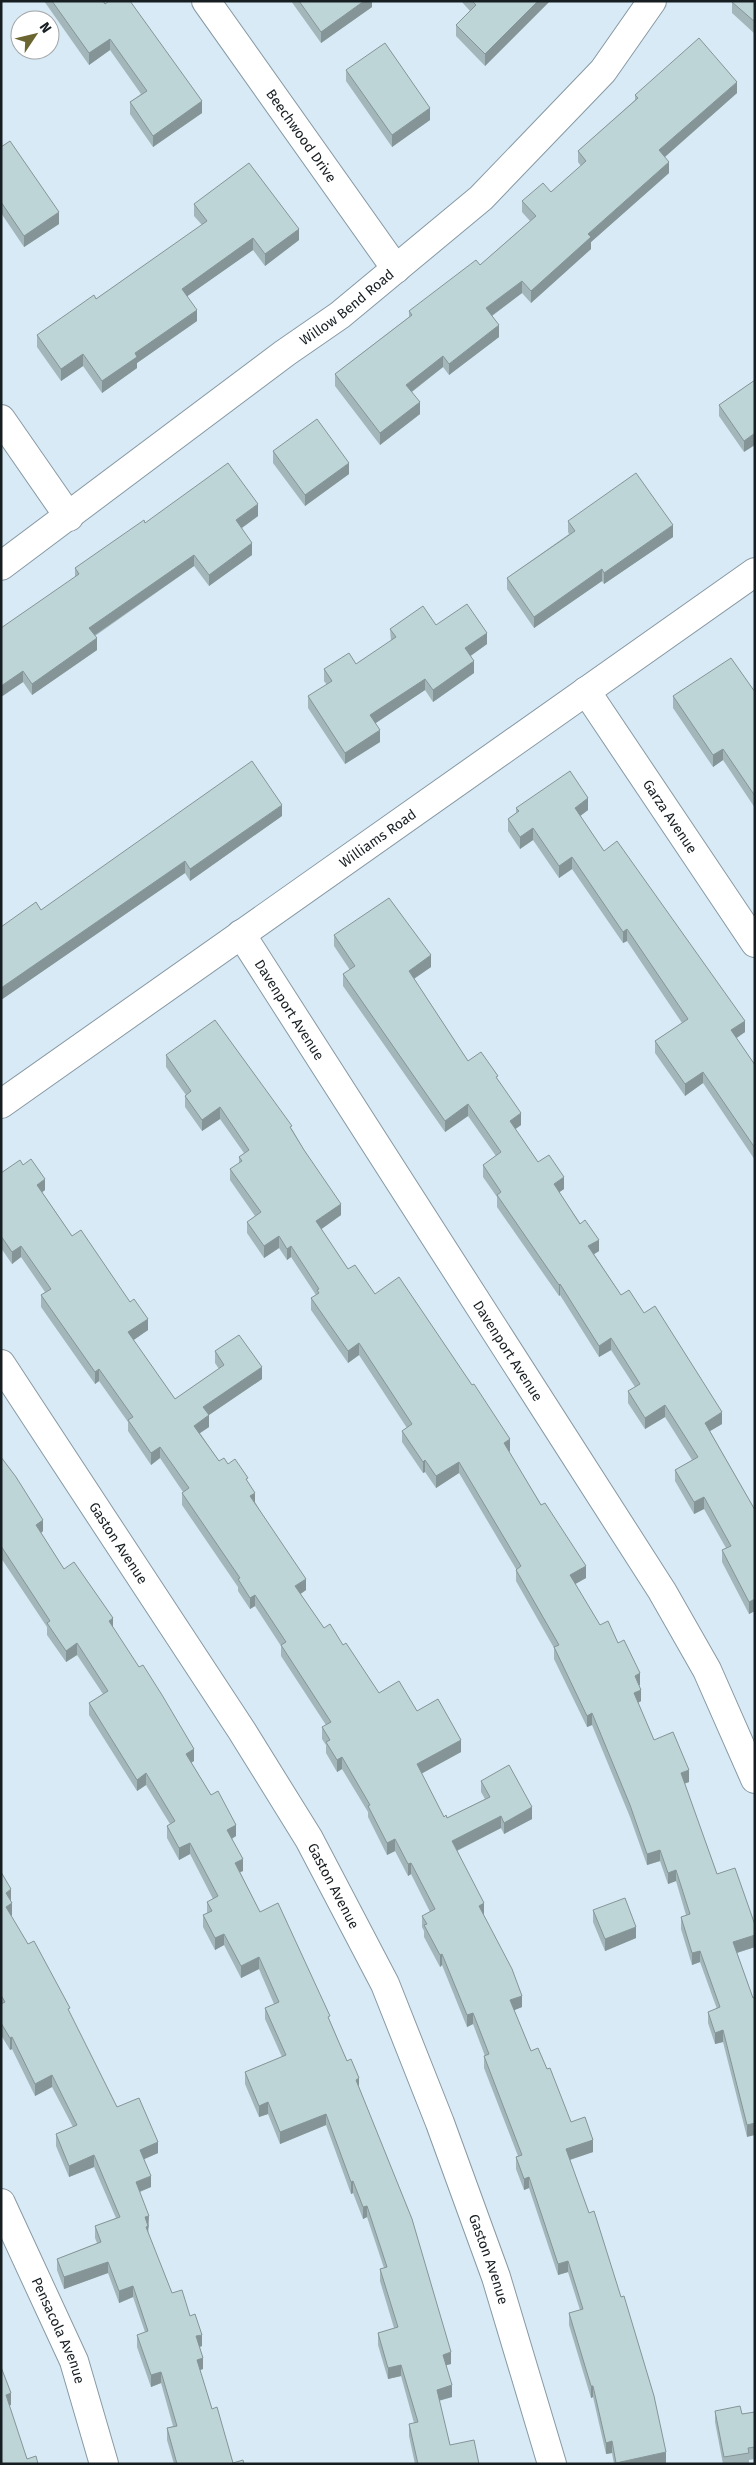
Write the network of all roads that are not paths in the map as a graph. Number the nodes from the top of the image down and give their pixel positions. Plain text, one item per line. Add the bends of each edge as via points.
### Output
1 (206, 1) edge
2 (652, 1) edge
3 (396, 269) junction
4 (1, 419) edge
5 (69, 517) junction
6 (1, 566) edge
7 (755, 572) edge
8 (586, 691) junction
9 (241, 934) junction
10 (755, 943) edge
11 (1, 1104) edge
12 (1, 1364) edge
13 (755, 1779) edge
14 (1, 2203) edge
15 (104, 2464) edge
16 (552, 2464) edge

1 - 3 street, Beechwood Drive
2 - 3 street, Willow Bend Road via 604,71 481,198
3 - 5 street, Willow Bend Road via 340,315
4 - 5 street
5 - 6 street, Willow Bend Road
7 - 8 street, Williams Road
8 - 9 street, Williams Road
8 - 10 street, Garza Avenue
9 - 11 street, Williams Road
9 - 13 street, Davenport Avenue via 662,1592 707,1670
12 - 16 street, Gaston Avenue via 309,1839 385,1984 496,2277
14 - 15 street, Pensacola Avenue via 74,2361

